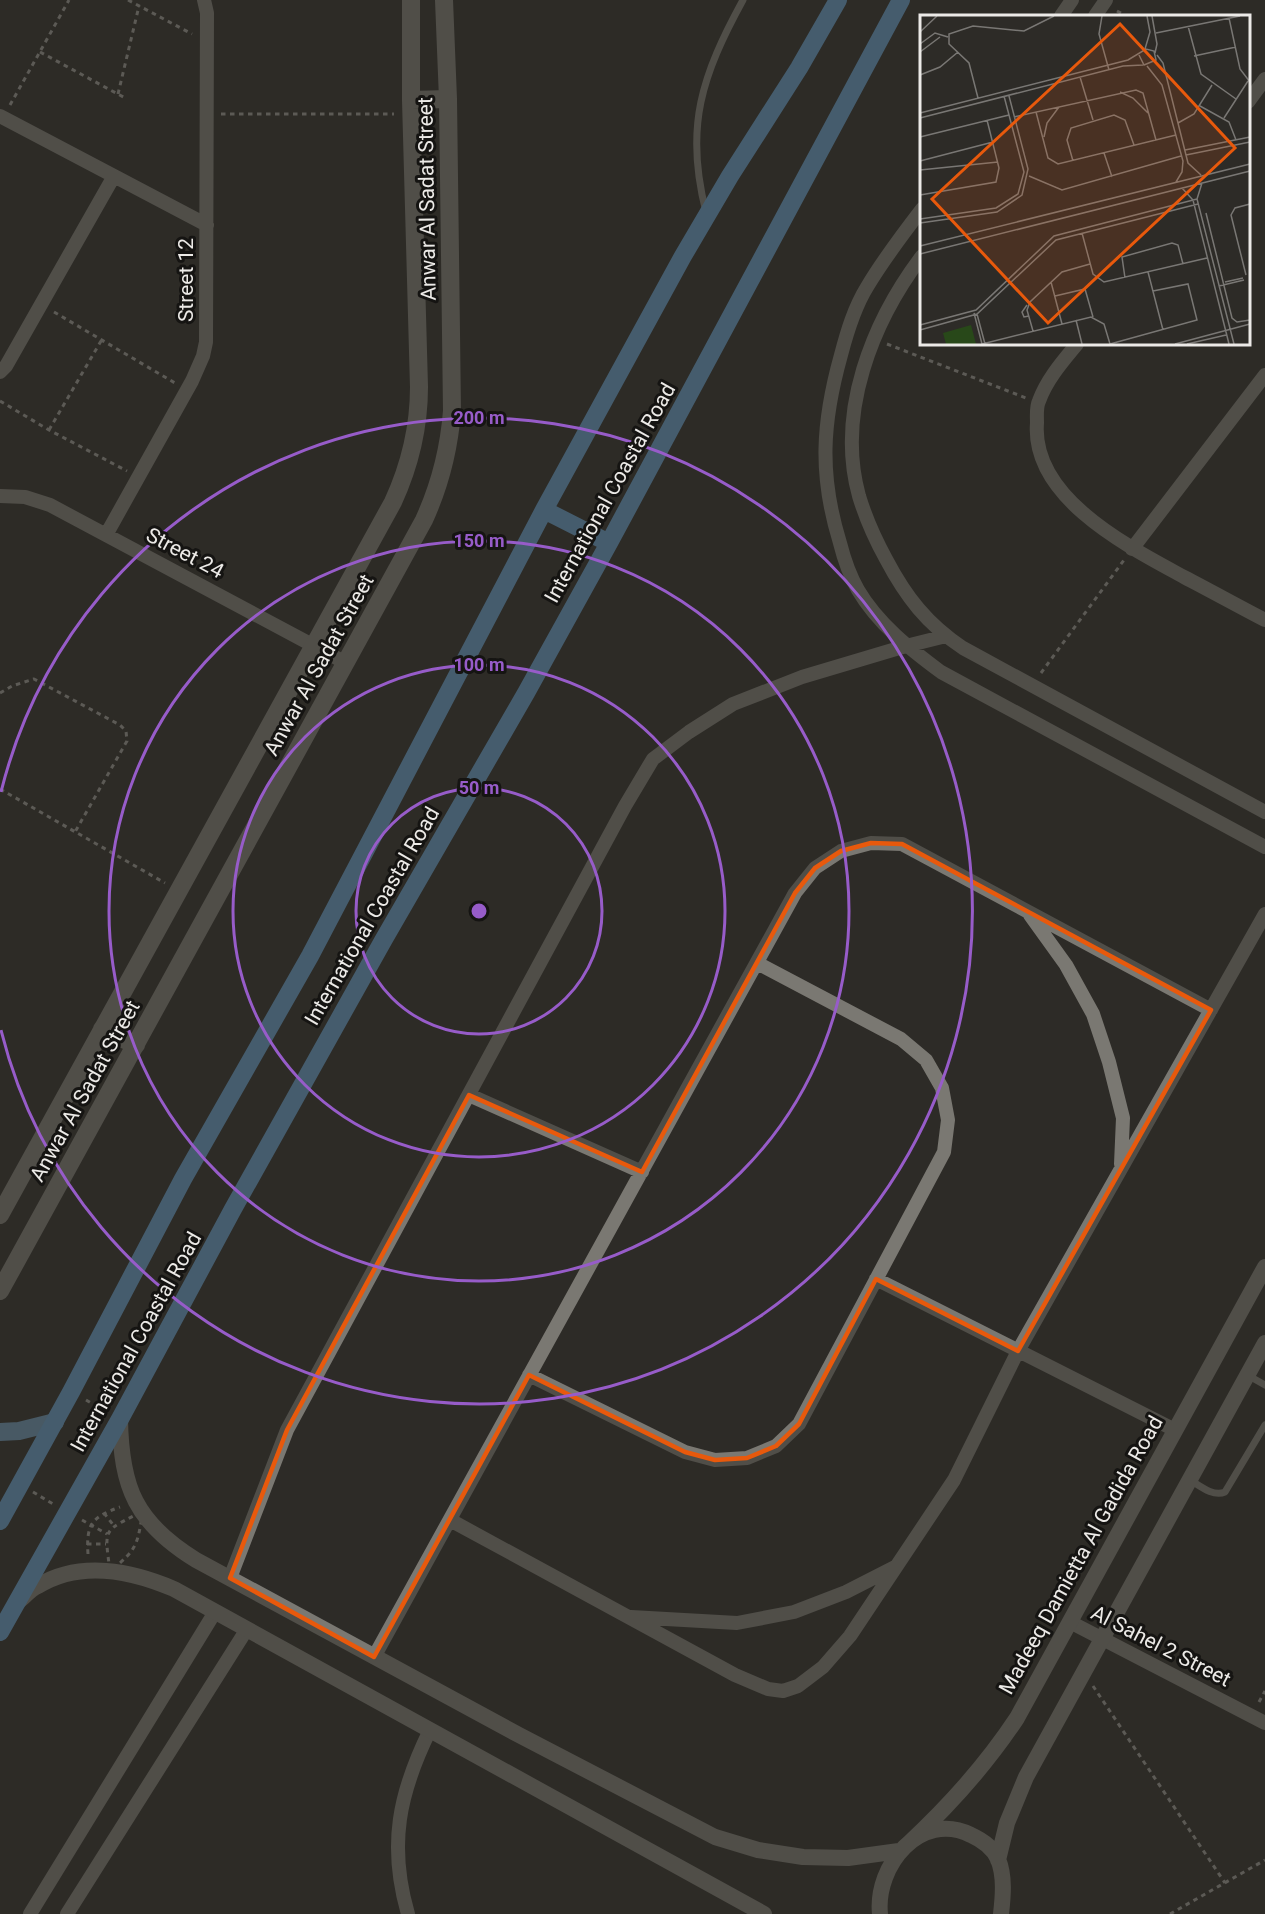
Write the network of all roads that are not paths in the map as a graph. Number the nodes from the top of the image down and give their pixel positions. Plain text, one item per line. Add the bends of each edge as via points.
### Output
1 (411, 0) edge
2 (444, 0) edge
3 (743, 0) edge
4 (838, 0) edge
5 (901, 0) edge
6 (1072, 0) edge
7 (1106, 0) edge
8 (206, 4) edge
9 (1062, 15) edge
10 (1096, 15) edge
11 (1265, 79) edge
12 (448, 99) junction
13 (1250, 99) edge
14 (412, 107) junction
15 (2, 117) edge
16 (114, 176) junction
17 (920, 210) edge
18 (707, 215) junction
19 (207, 225) junction
20 (920, 258) edge
21 (1076, 345) edge
22 (0, 372) edge
23 (1265, 375) edge
24 (0, 496) edge
25 (544, 510) junction
26 (106, 534) junction
27 (609, 543) junction
28 (1132, 549) junction
29 (1265, 620) edge
30 (946, 636) junction
31 (314, 646) junction
32 (906, 646) junction
33 (346, 663) junction
34 (1265, 812) edge
35 (1265, 848) edge
36 (1027, 911) junction
37 (1265, 914) edge
38 (758, 963) junction
39 (1211, 1010) junction
40 (102, 1029) junction
41 (136, 1045) junction
42 (469, 1095) junction
43 (1121, 1168) junction
44 (642, 1172) junction
45 (0, 1215) edge
46 (1265, 1267) edge
47 (876, 1279) junction
48 (0, 1291) edge
49 (1265, 1343) edge
50 (1018, 1351) junction
51 (530, 1375) junction
52 (1247, 1375) junction
53 (1265, 1384) edge
54 (120, 1419) junction
55 (55, 1422) junction
56 (1265, 1425) edge
57 (1175, 1430) junction
58 (0, 1432) edge
59 (1190, 1480) junction
60 (450, 1520) junction
61 (0, 1521) edge
62 (896, 1566) junction
63 (230, 1578) junction
64 (16, 1603) junction
65 (215, 1612) junction
66 (626, 1617) junction
67 (1070, 1622) junction
68 (246, 1629) junction
69 (0, 1632) edge
70 (1103, 1638) junction
71 (374, 1657) junction
72 (1265, 1723) edge
73 (430, 1730) junction
74 (904, 1847) junction
75 (998, 1860) junction
76 (30, 1914) edge
77 (67, 1914) edge
78 (408, 1914) edge
79 (764, 1914) edge
80 (880, 1914) edge
81 (1001, 1914) edge

1 - 14 main road, Anwar Al Sadat Street
2 - 12 main road, Anwar Al Sadat Street
3 - 18 lane via 712,62 698,112 696,164
4 - 18 highway, International Coastal Road
5 - 27 highway, International Coastal Road
6 - 9 street
7 - 10 street
8 - 19 street, Street 12
11 - 13 street
12 - 14 main road
12 - 33 main road, Anwar Al Sadat Street via 452,411 447,456 424,520
14 - 31 main road, Anwar Al Sadat Street via 419,387 414,446 393,502
15 - 16 street
16 - 19 street
16 - 22 street
17 - 32 street via 888,253 848,328 827,416 825,465 831,513 844,559 858,590
18 - 25 highway, International Coastal Road
19 - 26 street, Street 12 via 206,342 198,369
20 - 30 street via 891,303 861,377 853,455 859,494 871,532 915,607
21 - 28 street via 1053,374 1038,402 1036,435 1045,466 1067,497 1095,524
23 - 28 street
24 - 26 street, Street 24 via 25,497 50,505
25 - 27 highway
25 - 55 highway, International Coastal Road via 315,946 183,1179
26 - 31 street, Street 24
27 - 54 highway, International Coastal Road via 245,1188
28 - 29 street
30 - 32 street
30 - 34 street
31 - 33 street, Street 24
31 - 40 main road, Anwar Al Sadat Street
32 - 35 street via 941,672
32 - 42 street via 802,677 733,704 653,759
33 - 41 main road, Anwar Al Sadat Street
36 - 38 street via 902,844 871,843 841,851 815,868 795,893
36 - 39 street
36 - 43 street via 1066,965 1094,1014 1123,1118
37 - 39 street
38 - 44 street
38 - 47 street via 901,1039 926,1060 942,1088 948,1120 944,1152
39 - 43 street
40 - 41 main road
40 - 45 main road, Anwar Al Sadat Street
41 - 48 main road, Anwar Al Sadat Street
42 - 44 street
42 - 63 street via 287,1430
43 - 50 street
44 - 51 street
46 - 57 street, Madeeq Damietta Al Gadida Road
47 - 50 street
47 - 51 street via 799,1424 776,1446 747,1458 716,1460 685,1452
49 - 52 street
50 - 57 street
50 - 62 street via 954,1480
51 - 60 street
52 - 53 lane
52 - 59 street
54 - 63 street via 124,1472 139,1507 163,1537
54 - 64 highway, International Coastal Road
55 - 58 main road
55 - 61 highway, International Coastal Road
56 - 59 lane via 1226,1492 1215,1494
57 - 67 street, Madeeq Damietta Al Gadida Road
59 - 70 street
60 - 66 street
60 - 71 street
62 - 66 street via 846,1592 794,1612 736,1623
62 - 66 street via 850,1636 823,1667 798,1686 783,1691 735,1676
63 - 71 street
64 - 65 street via 55,1578 110,1571 158,1582
64 - 69 highway, International Coastal Road
65 - 68 street
65 - 76 street
67 - 70 street, Al Sahel 2 Street
67 - 74 street, Madeeq Damietta Al Gadida Road via 998,1747 951,1803
68 - 73 street
68 - 77 street
70 - 72 street, Al Sahel 2 Street
70 - 75 street via 1026,1777 1007,1823
71 - 74 street via 716,1837 758,1850 803,1857 848,1858
73 - 78 street via 414,1762 398,1831 398,1866
73 - 79 street
74 - 75 street via 926,1833 957,1830 985,1843
74 - 80 street, Madeeq Damietta Al Gadida Road via 882,1882
75 - 81 street via 1003,1887

